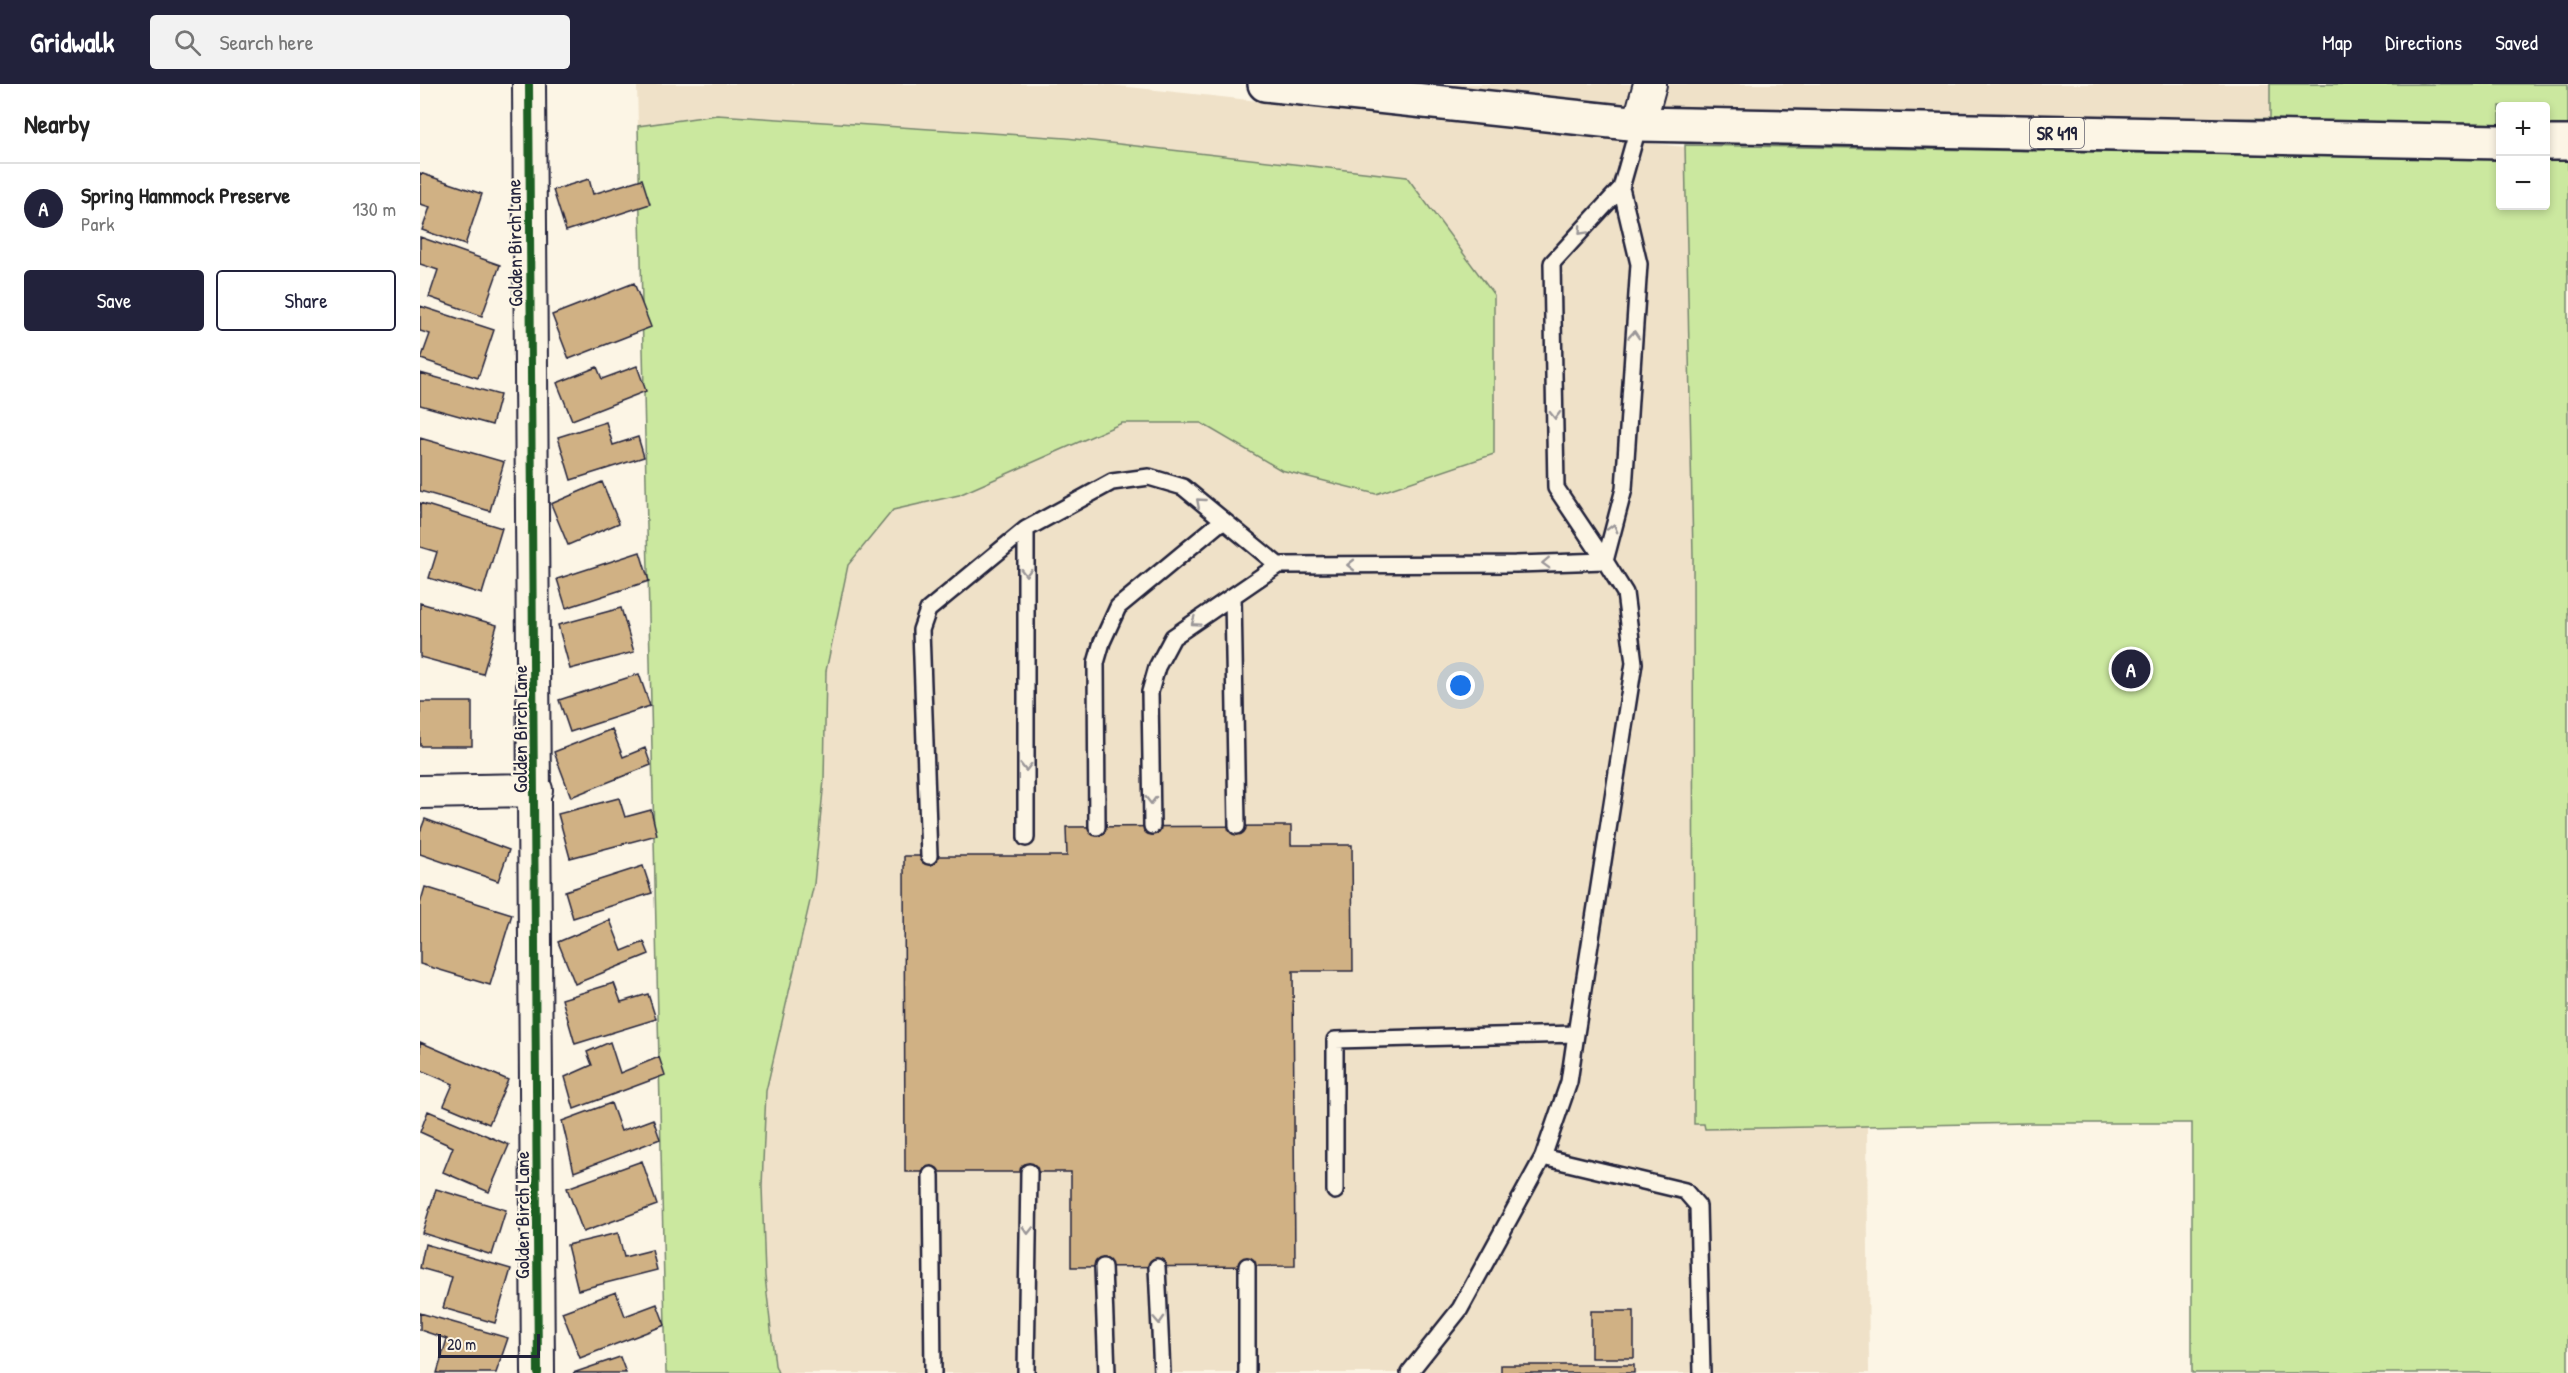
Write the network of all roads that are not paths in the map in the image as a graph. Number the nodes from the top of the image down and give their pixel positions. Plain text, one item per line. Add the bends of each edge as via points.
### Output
1 (529, 84) edge
2 (1265, 84) edge
3 (1650, 84) edge
4 (1639, 124) junction
5 (2496, 142) edge
6 (2550, 143) edge
7 (2568, 143) edge
8 (1621, 188) junction
9 (1222, 521) junction
10 (1026, 529) junction
11 (1605, 561) junction
12 (1278, 565) junction
13 (1233, 596) junction
14 (536, 790) junction
15 (420, 792) edge
16 (1152, 826) dead end
17 (1237, 826) dead end
18 (1097, 827) dead end
19 (1026, 838) dead end
20 (929, 856) dead end
21 (1576, 1034) junction
22 (1543, 1157) junction
23 (1029, 1172) dead end
24 (931, 1175) dead end
25 (1335, 1191) dead end
26 (1247, 1266) dead end
27 (1103, 1267) dead end
28 (1157, 1267) dead end
29 (538, 1373) edge
30 (933, 1373) edge
31 (1026, 1373) edge
32 (1107, 1373) edge
33 (1162, 1373) edge
34 (1247, 1373) edge
35 (1409, 1373) edge
36 (1702, 1373) edge

1 - 14 street, Golden Birch Lane
2 - 4 main road, SR 419
3 - 4 street
4 - 5 main road, SR 419
4 - 8 lane
6 - 7 main road
11 -> 8 lane via 1624,489 1639,264
8 -> 11 lane via 1552,263 1556,488
9 -> 10 lane via 1183,487 1149,477 1112,482
9 - 12 lane
9 - 18 lane via 1118,607 1102,642 1096,663
10 -> 19 lane
10 - 20 lane via 928,610 921,630
11 -> 12 lane
11 - 21 lane via 1625,593 1634,663
12 - 13 lane
13 -> 16 lane via 1173,637 1157,668 1150,692
13 - 17 lane
14 - 15 street
14 - 29 street, Golden Birch Lane
21 - 22 lane via 1569,1082
21 - 25 lane via 1335,1040
22 - 35 lane via 1460,1309
22 - 36 lane via 1685,1191 1698,1206
23 -> 31 lane
24 - 30 lane
26 - 34 lane
27 - 32 lane
28 -> 33 lane

